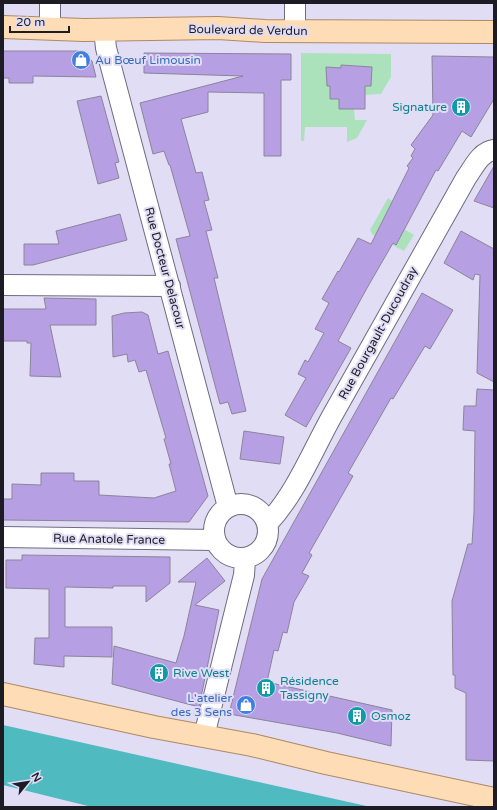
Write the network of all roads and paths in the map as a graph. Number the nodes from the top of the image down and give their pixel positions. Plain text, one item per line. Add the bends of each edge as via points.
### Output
1 (50, 3) edge
2 (295, 3) edge
3 (3, 27) edge
4 (50, 29) junction
5 (104, 29) junction
6 (295, 31) junction
7 (494, 32) edge
8 (494, 150) edge
9 (3, 285) edge
10 (170, 286) junction
11 (228, 507) junction
12 (268, 523) junction
13 (3, 537) edge
14 (215, 540) junction
15 (245, 559) junction
16 (3, 694) edge
17 (204, 736) junction
18 (494, 799) edge

1 - 4 street
2 - 6 street
3 - 4 main road, Boulevard de Verdun
4 - 5 main road, Boulevard de Verdun
5 - 6 main road, Boulevard de Verdun via 218,28
5 - 10 street, Rue Docteur Delacour via 106,48
6 - 7 main road, Boulevard de Verdun
8 - 12 street, Rue Bourgault-Ducoudray via 482,155 466,178 280,512
9 - 10 street
10 - 11 street, Rue Docteur Delacour
11 - 12 street via 242,504 256,508
11 - 14 street via 216,521
12 - 15 street via 268,539 265,546 253,557
13 - 14 street, Rue Anatole France
14 - 15 street via 218,547 230,557
15 - 17 street via 244,575
16 - 17 main road via 146,726
17 - 18 main road

